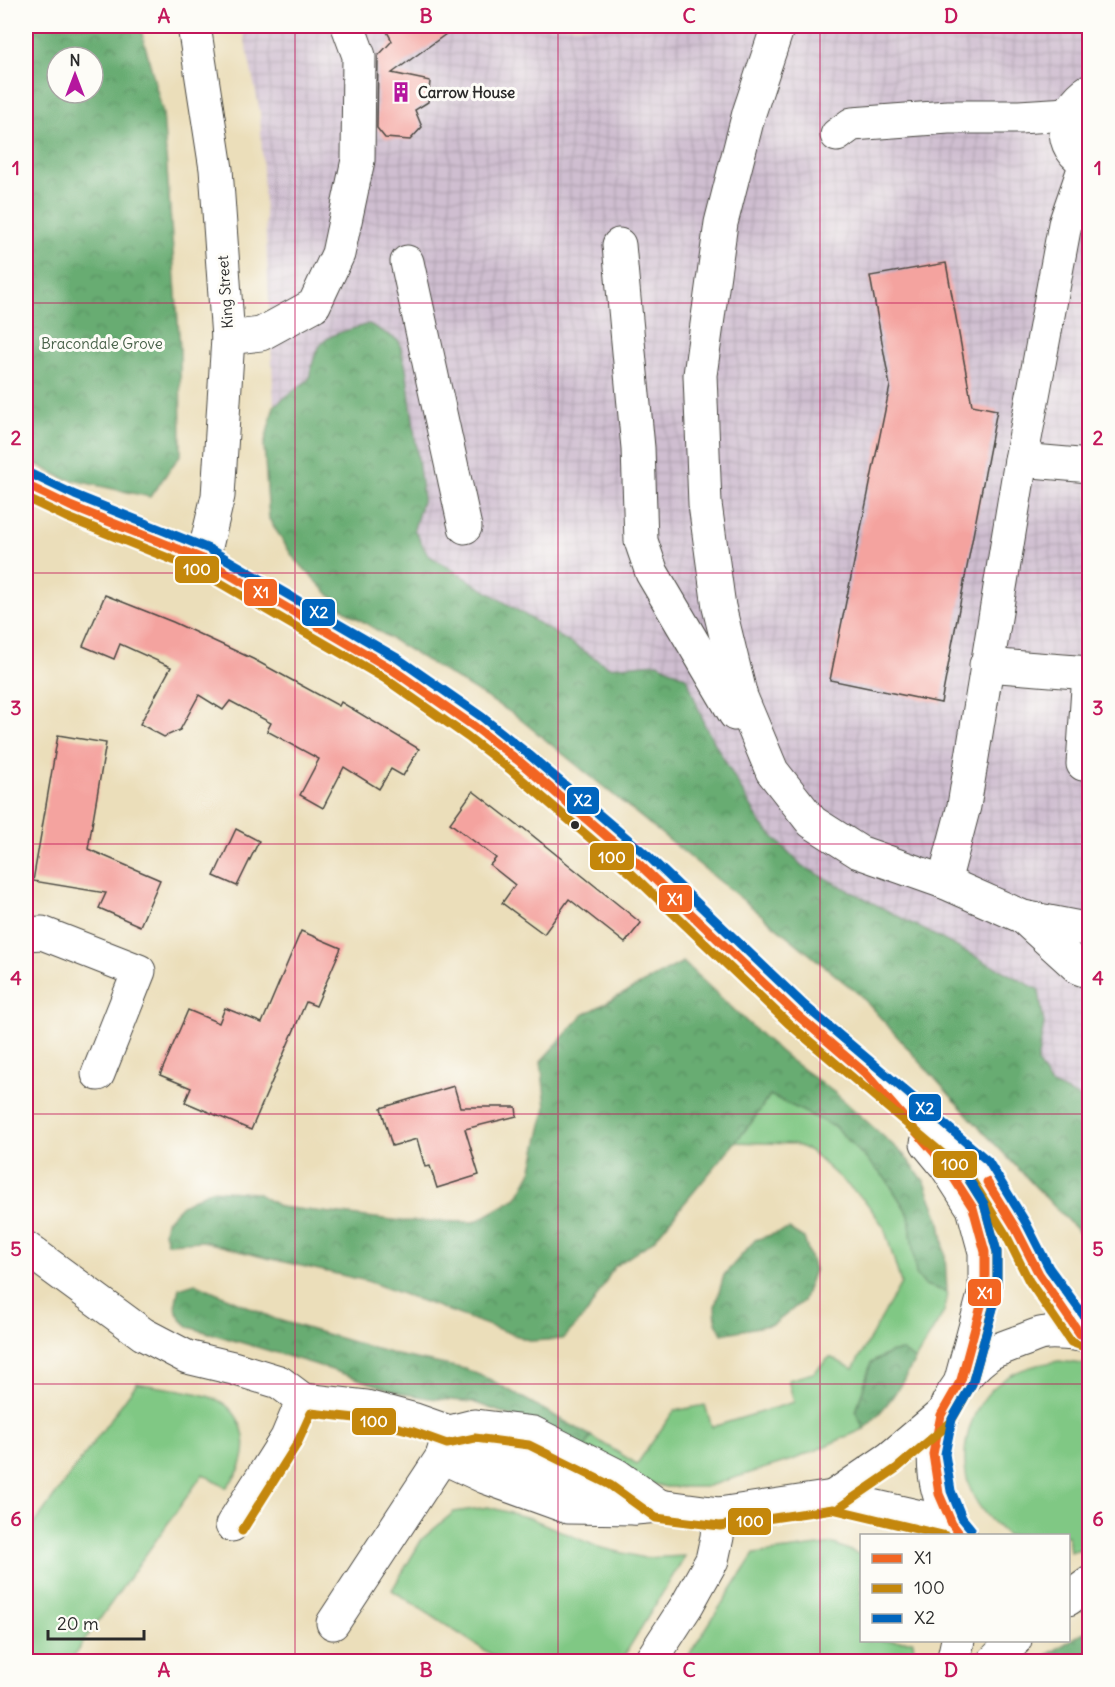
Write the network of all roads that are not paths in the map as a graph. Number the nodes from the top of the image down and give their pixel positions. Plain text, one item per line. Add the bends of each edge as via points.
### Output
1 (194, 26) edge
2 (348, 26) edge
3 (778, 26) edge
4 (1078, 102) edge
5 (837, 135) dead end
6 (1088, 163) edge
7 (619, 244) dead end
8 (407, 262) dead end
9 (228, 338) junction
10 (1021, 460) junction
11 (1089, 466) edge
12 (26, 485) edge
13 (465, 527) dead end
14 (203, 559) junction
15 (986, 666) junction
16 (1089, 674) edge
17 (1083, 765) dead end
18 (772, 771) junction
19 (944, 882) junction
20 (1023, 917) junction
21 (1089, 930) edge
22 (34, 934) edge
23 (1089, 972) edge
24 (865, 1073) junction
25 (98, 1074) dead end
26 (26, 1248) edge
27 (1085, 1336) edge
28 (961, 1380) junction
29 (303, 1400) junction
30 (941, 1415) junction
31 (446, 1445) junction
32 (833, 1497) junction
33 (647, 1507) junction
34 (719, 1514) junction
35 (232, 1525) dead end
36 (957, 1530) edge
37 (1070, 1581) edge
38 (1089, 1581) edge
39 (1070, 1597) edge
40 (333, 1623) dead end
41 (958, 1642) edge
42 (1014, 1642) edge
43 (651, 1662) edge
44 (953, 1662) edge
45 (993, 1662) edge

1 - 9 main road, King Street via 216,169
2 - 9 main road via 358,56 358,160 338,254 314,305 261,334
3 - 18 main road via 748,113 721,223 700,375 705,504 719,608 741,697
4 - 5 main road via 1019,117 852,124
4 - 6 main road via 1065,133 1072,151
6 - 10 main road via 1065,224
7 - 18 main road via 638,448 641,542 652,573
8 - 13 main road
9 - 14 main road, King Street via 218,496
10 - 11 main road
10 - 15 main road
12 - 14 main road
14 - 24 main road via 390,668 484,734 641,866 796,1014
15 - 16 main road
15 - 19 main road via 964,806
16 - 17 main road
18 - 19 main road via 812,822 859,852
19 - 20 main road
20 - 21 main road
20 - 23 main road via 1079,968
22 - 25 main road via 139,971
24 - 27 main road via 979,1169 1039,1274
24 - 28 main road via 946,1166 973,1208 985,1252 985,1291
26 - 29 main road via 143,1334 187,1357 279,1382
27 - 28 main road via 1042,1333 990,1353
28 - 30 main road
29 - 31 main road via 366,1407 415,1420
29 - 35 main road via 287,1438
30 - 32 main road via 890,1458
30 - 36 main road via 933,1454 939,1494
31 - 33 main road via 484,1477 568,1507
31 - 33 main road via 474,1426 533,1433 616,1475
31 - 40 main road
32 - 34 main road
32 - 36 main road
33 - 34 main road
34 - 43 main road via 712,1560
37 - 38 main road
38 - 39 main road
41 - 44 main road
42 - 45 main road

